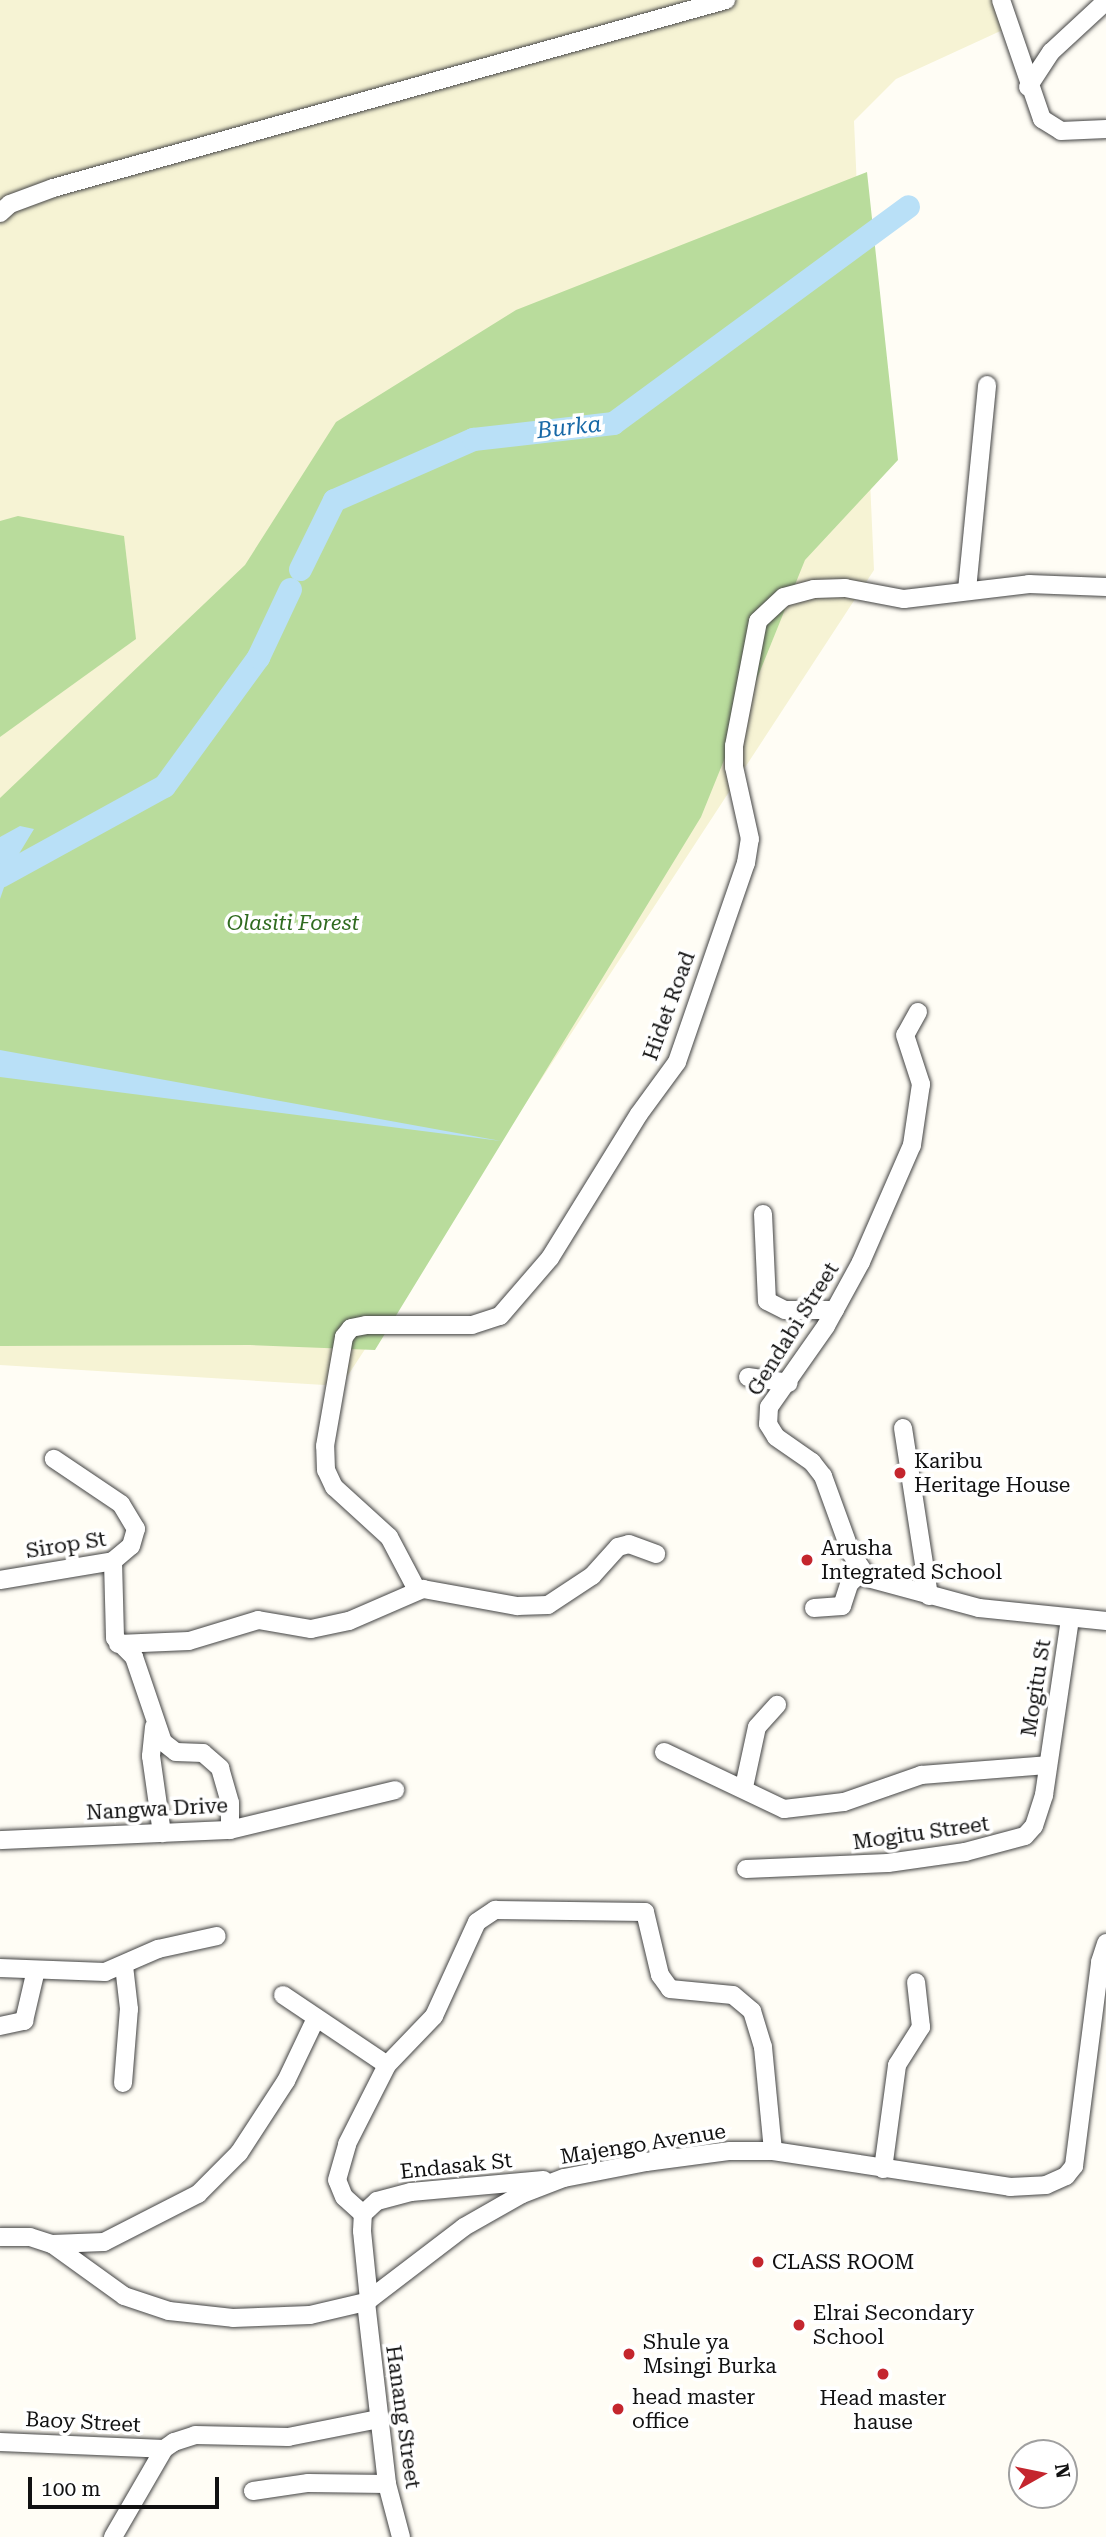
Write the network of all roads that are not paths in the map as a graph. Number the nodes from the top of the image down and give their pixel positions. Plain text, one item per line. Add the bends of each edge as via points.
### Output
1 (726, 0) edge
2 (1001, 0) edge
3 (1106, 1) edge
4 (1028, 87) junction
5 (1106, 129) edge
6 (0, 214) edge
7 (987, 384) dead end
8 (1106, 587) edge
9 (967, 590) junction
10 (919, 1012) dead end
11 (763, 1214) dead end
12 (835, 1310) junction
13 (748, 1377) dead end
14 (789, 1383) junction
15 (903, 1428) dead end
16 (54, 1459) dead end
17 (656, 1554) dead end
18 (113, 1561) junction
19 (862, 1572) junction
20 (0, 1580) edge
21 (416, 1590) junction
22 (929, 1596) junction
23 (814, 1608) dead end
24 (1070, 1618) junction
25 (1106, 1621) edge
26 (118, 1644) junction
27 (777, 1705) dead end
28 (154, 1727) junction
29 (664, 1752) dead end
30 (1046, 1765) junction
31 (744, 1787) junction
32 (395, 1790) dead end
33 (230, 1830) junction
34 (162, 1833) junction
35 (0, 1840) edge
36 (746, 1869) dead end
37 (217, 1936) dead end
38 (1106, 1943) edge
39 (124, 1966) junction
40 (0, 1968) edge
41 (36, 1970) junction
42 (916, 1982) dead end
43 (283, 1995) dead end
44 (316, 2018) junction
45 (0, 2026) edge
46 (387, 2065) junction
47 (123, 2083) dead end
48 (774, 2151) junction
49 (883, 2169) junction
50 (564, 2178) junction
51 (363, 2214) junction
52 (0, 2237) edge
53 (52, 2244) junction
54 (367, 2301) junction
55 (379, 2419) junction
56 (0, 2442) edge
57 (163, 2449) junction
58 (387, 2484) junction
59 (253, 2491) dead end
60 (113, 2537) edge
61 (401, 2537) edge

1 - 6 street via 53,188 9,204
2 - 4 street
3 - 4 street via 1051,52
4 - 5 street via 1042,119 1052,128 1069,132
7 - 9 street
8 - 9 street, Hidet Road via 1028,584
9 - 21 street, Hidet Road via 895,599 845,588 814,589 784,597 769,607 758,621 734,746 737,786 750,839 746,863 673,1070 639,1114 550,1258 500,1316 472,1325 387,1323 346,1332 325,1446 326,1470 334,1487 389,1537
10 - 12 street, Gendabi Street via 905,1035 921,1084 912,1145 883,1216
11 - 12 street via 767,1301 785,1310
12 - 14 street, Gendabi Street
13 - 14 street
14 - 19 street, Gendabi Street via 767,1412 770,1429 823,1476
15 - 22 street
16 - 18 street, Sirop St via 100,1486 131,1517 136,1529 131,1546
17 - 21 street via 629,1544 618,1547 592,1576 556,1602 540,1606
18 - 20 street, Sirop St
18 - 26 street
19 - 22 street via 876,1582
19 - 23 street via 849,1584 843,1605
21 - 26 street via 349,1620 311,1629 258,1620 189,1641
22 - 24 street via 979,1608
24 - 25 street
24 - 30 street, Mogitu St
26 - 28 street via 134,1657
27 - 31 street via 757,1727
28 - 33 street via 171,1750 203,1753 220,1768
28 - 34 street via 151,1756
29 - 31 street
30 - 31 street via 921,1775 820,1807 773,1807
30 - 36 street, Mogitu Street via 1034,1826 1011,1842 888,1863
32 - 33 street, Nangwa Drive
33 - 34 street, Nangwa Drive
34 - 35 street, Nangwa Drive
37 - 39 street via 158,1949
38 - 49 street, Majengo Avenue via 1071,2172 1046,2185 1019,2188
39 - 41 street via 98,1972
39 - 47 street via 129,2009
40 - 41 street
41 - 45 street via 24,2021
42 - 49 street via 922,2022 897,2065
43 - 44 street
44 - 46 street
44 - 53 street via 286,2081 239,2153 198,2194 104,2242
46 - 48 street via 434,2016 479,1918 501,1910 642,1909 668,1987 682,1994 718,1992 742,1999 755,2017 763,2047
46 - 51 street via 337,2174 344,2197
48 - 49 street, Majengo Avenue
48 - 50 street, Majengo Avenue via 694,2155
50 - 51 street, Endasak St via 411,2192 380,2200
50 - 54 street, Majengo Avenue via 478,2217
51 - 54 street
52 - 53 street, Majengo Avenue via 30,2237
53 - 54 street, Majengo Avenue via 124,2296 169,2311 233,2318 310,2315
54 - 55 street, Hanang Street
55 - 57 street via 288,2437 195,2435
55 - 58 street, Hanang Street
56 - 57 street, Baoy Street
57 - 60 street
58 - 59 street via 308,2483
58 - 61 street, Hanang Street

